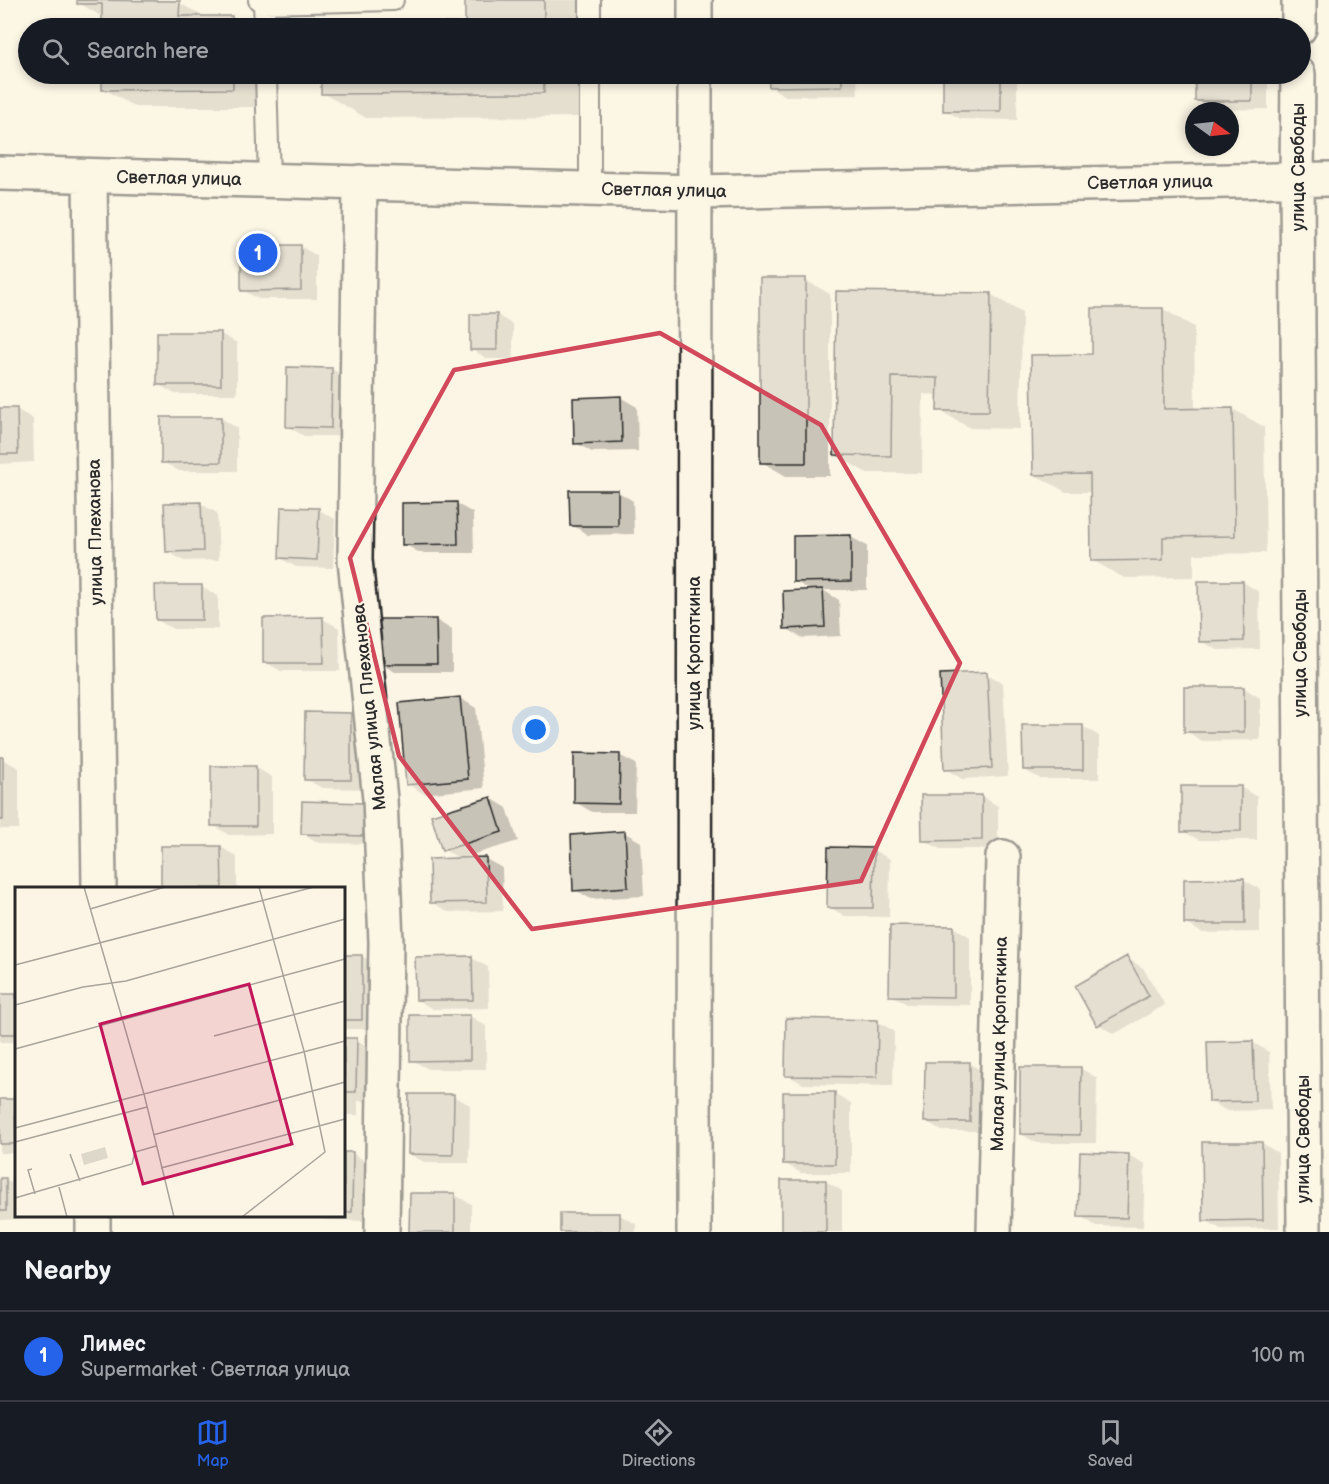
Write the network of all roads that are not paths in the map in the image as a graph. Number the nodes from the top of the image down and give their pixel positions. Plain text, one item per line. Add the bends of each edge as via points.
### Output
1 (393, 0) edge
2 (590, 0) edge
3 (695, 0) edge
4 (1299, 0) edge
5 (261, 1) edge
6 (264, 18) edge
7 (590, 18) edge
8 (695, 18) edge
9 (1299, 18) edge
10 (266, 84) edge
11 (590, 84) edge
12 (695, 84) edge
13 (1298, 84) edge
14 (0, 173) edge
15 (90, 176) junction
16 (1297, 179) junction
17 (1329, 179) edge
18 (269, 180) junction
19 (360, 182) junction
20 (590, 188) junction
21 (695, 192) junction
22 (1003, 857) dead end
23 (99, 887) edge
24 (382, 1232) edge
25 (694, 1232) edge
26 (994, 1232) edge
27 (1304, 1232) edge

1 - 5 lane
2 - 7 lane
3 - 8 street
4 - 9 street
5 - 6 lane
10 - 18 lane
11 - 20 lane
12 - 21 street, улица Кропоткина
13 - 16 street, улица Свободы
14 - 15 street, Светлая улица
15 - 18 street, Светлая улица
15 - 23 street, улица Плеханова
16 - 17 street, Светлая улица
16 - 21 street, Светлая улица
16 - 27 street, улица Свободы
18 - 19 street, Светлая улица
19 - 20 street, Светлая улица
19 - 24 street, Малая улица Плеханова via 355,560 380,799 386,942
20 - 21 street, Светлая улица
21 - 25 street, улица Кропоткина
22 - 26 street, Малая улица Кропоткина

